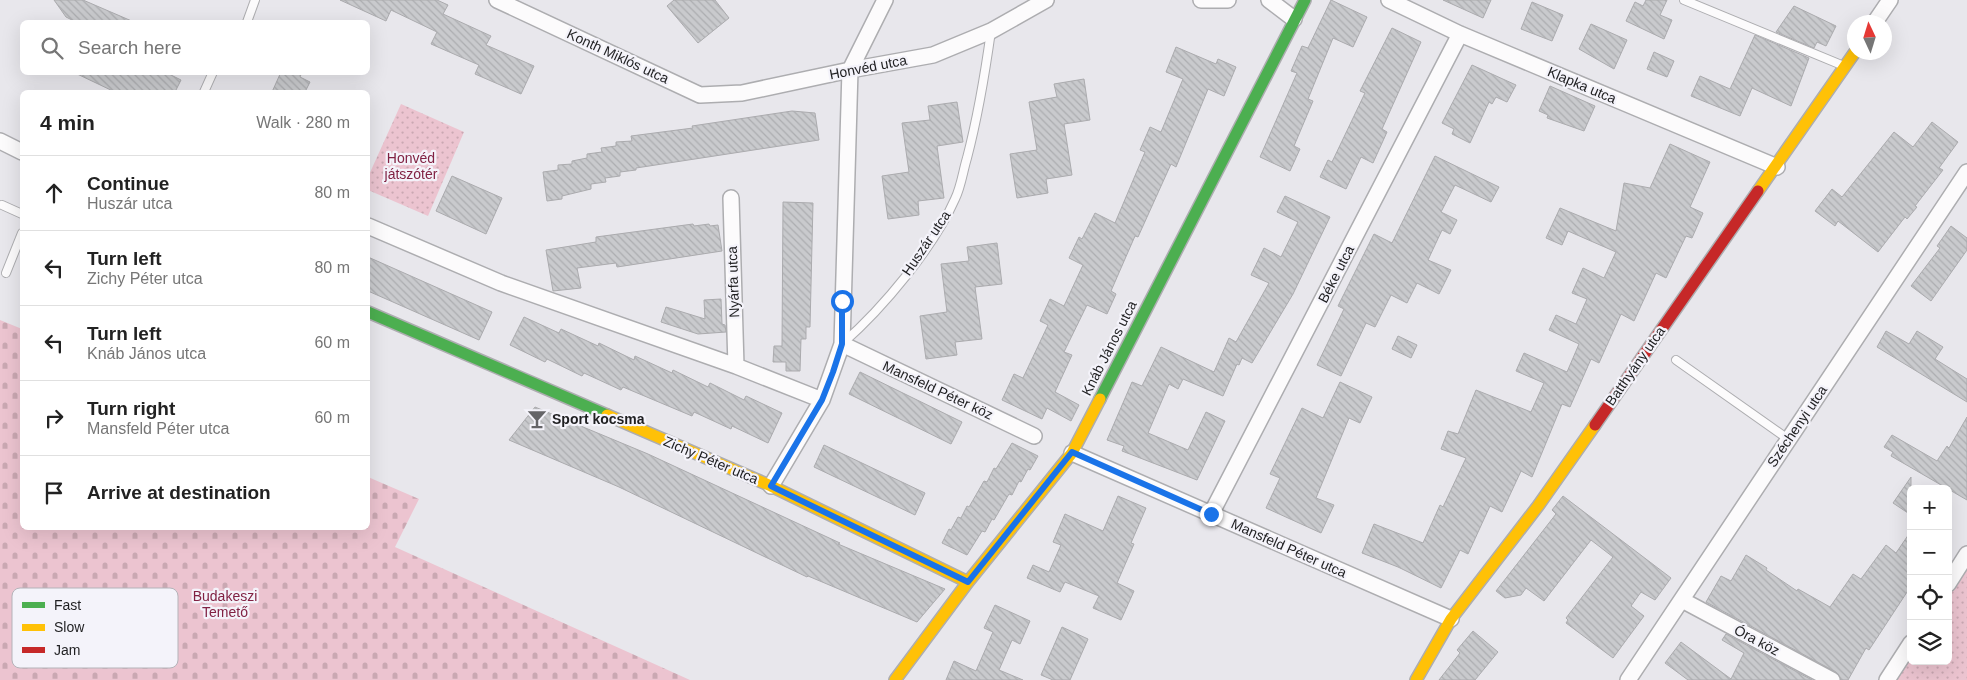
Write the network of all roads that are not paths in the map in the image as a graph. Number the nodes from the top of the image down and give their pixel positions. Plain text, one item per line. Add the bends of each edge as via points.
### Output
1 (255, 0) edge
2 (497, 0) edge
3 (885, 0) edge
4 (1046, 0) edge
5 (1201, 0) edge
6 (1228, 0) edge
7 (1269, 0) edge
8 (1305, 0) edge
9 (1389, 0) edge
10 (1684, 0) edge
11 (1890, 0) edge
12 (1880, 15) edge
13 (1294, 19) junction
14 (248, 20) edge
15 (991, 31) junction
16 (1460, 34) junction
17 (1850, 60) edge
18 (1846, 67) junction
19 (850, 70) junction
20 (212, 75) edge
21 (205, 90) edge
22 (742, 93) joint
23 (0, 141) edge
24 (20, 151) edge
25 (1777, 167) junction
26 (1967, 172) edge
27 (731, 198) dead end
28 (2, 205) dead end
29 (20, 213) edge
30 (370, 227) edge
31 (20, 238) edge
32 (6, 273) dead end
33 (370, 313) edge
34 (842, 344) junction
35 (1676, 360) dead end
36 (736, 366) junction
37 (822, 400) junction
38 (1034, 436) dead end
39 (1788, 438) junction
40 (1072, 452) junction
41 (771, 486) junction
42 (1211, 514) junction
43 (1967, 554) edge
44 (1952, 578) edge
45 (968, 582) junction
46 (1682, 600) junction
47 (1452, 619) junction
48 (1907, 649) edge
49 (895, 680) edge
50 (1416, 680) edge
51 (1628, 680) edge
52 (1832, 680) edge
53 (1888, 680) edge

1 - 14 lane
2 - 22 street, Konth Miklós utca via 700,95
3 - 19 street
4 - 15 street, Honvéd utca
5 - 6 street
7 - 13 street
8 - 13 street, Knáb János utca
9 - 16 street, Klapka utca
10 - 18 lane
11 - 12 street
13 - 40 street, Knáb János utca
15 - 19 street, Honvéd utca via 933,55
15 - 34 lane, Huszár utca via 983,94 956,198 935,234 885,302
16 - 25 street, Klapka utca
16 - 42 street, Béke utca
17 - 18 street, Batthyány utca
18 - 25 street, Batthyány utca
19 - 22 street, Honvéd utca
19 - 34 street
20 - 21 lane
23 - 24 street
25 - 47 street, Batthyány utca via 1538,506
26 - 39 street, Széchenyi utca
27 - 36 street, Nyárfa utca
28 - 29 lane
30 - 36 street via 501,283
31 - 32 lane
33 - 41 street, Zichy Péter utca
34 - 37 street
34 - 38 street, Mansfeld Péter köz
35 - 39 lane
36 - 37 street
37 - 41 street
39 - 46 street, Széchenyi utca
40 - 42 street, Mansfeld Péter utca
40 - 45 street, Knáb János utca
41 - 45 street, Zichy Péter utca
42 - 47 street, Mansfeld Péter utca
43 - 44 street
45 - 49 street, Knáb János utca
46 - 51 street, Széchenyi utca
46 - 52 street, Óra köz
47 - 50 street, Batthyány utca
48 - 53 street

